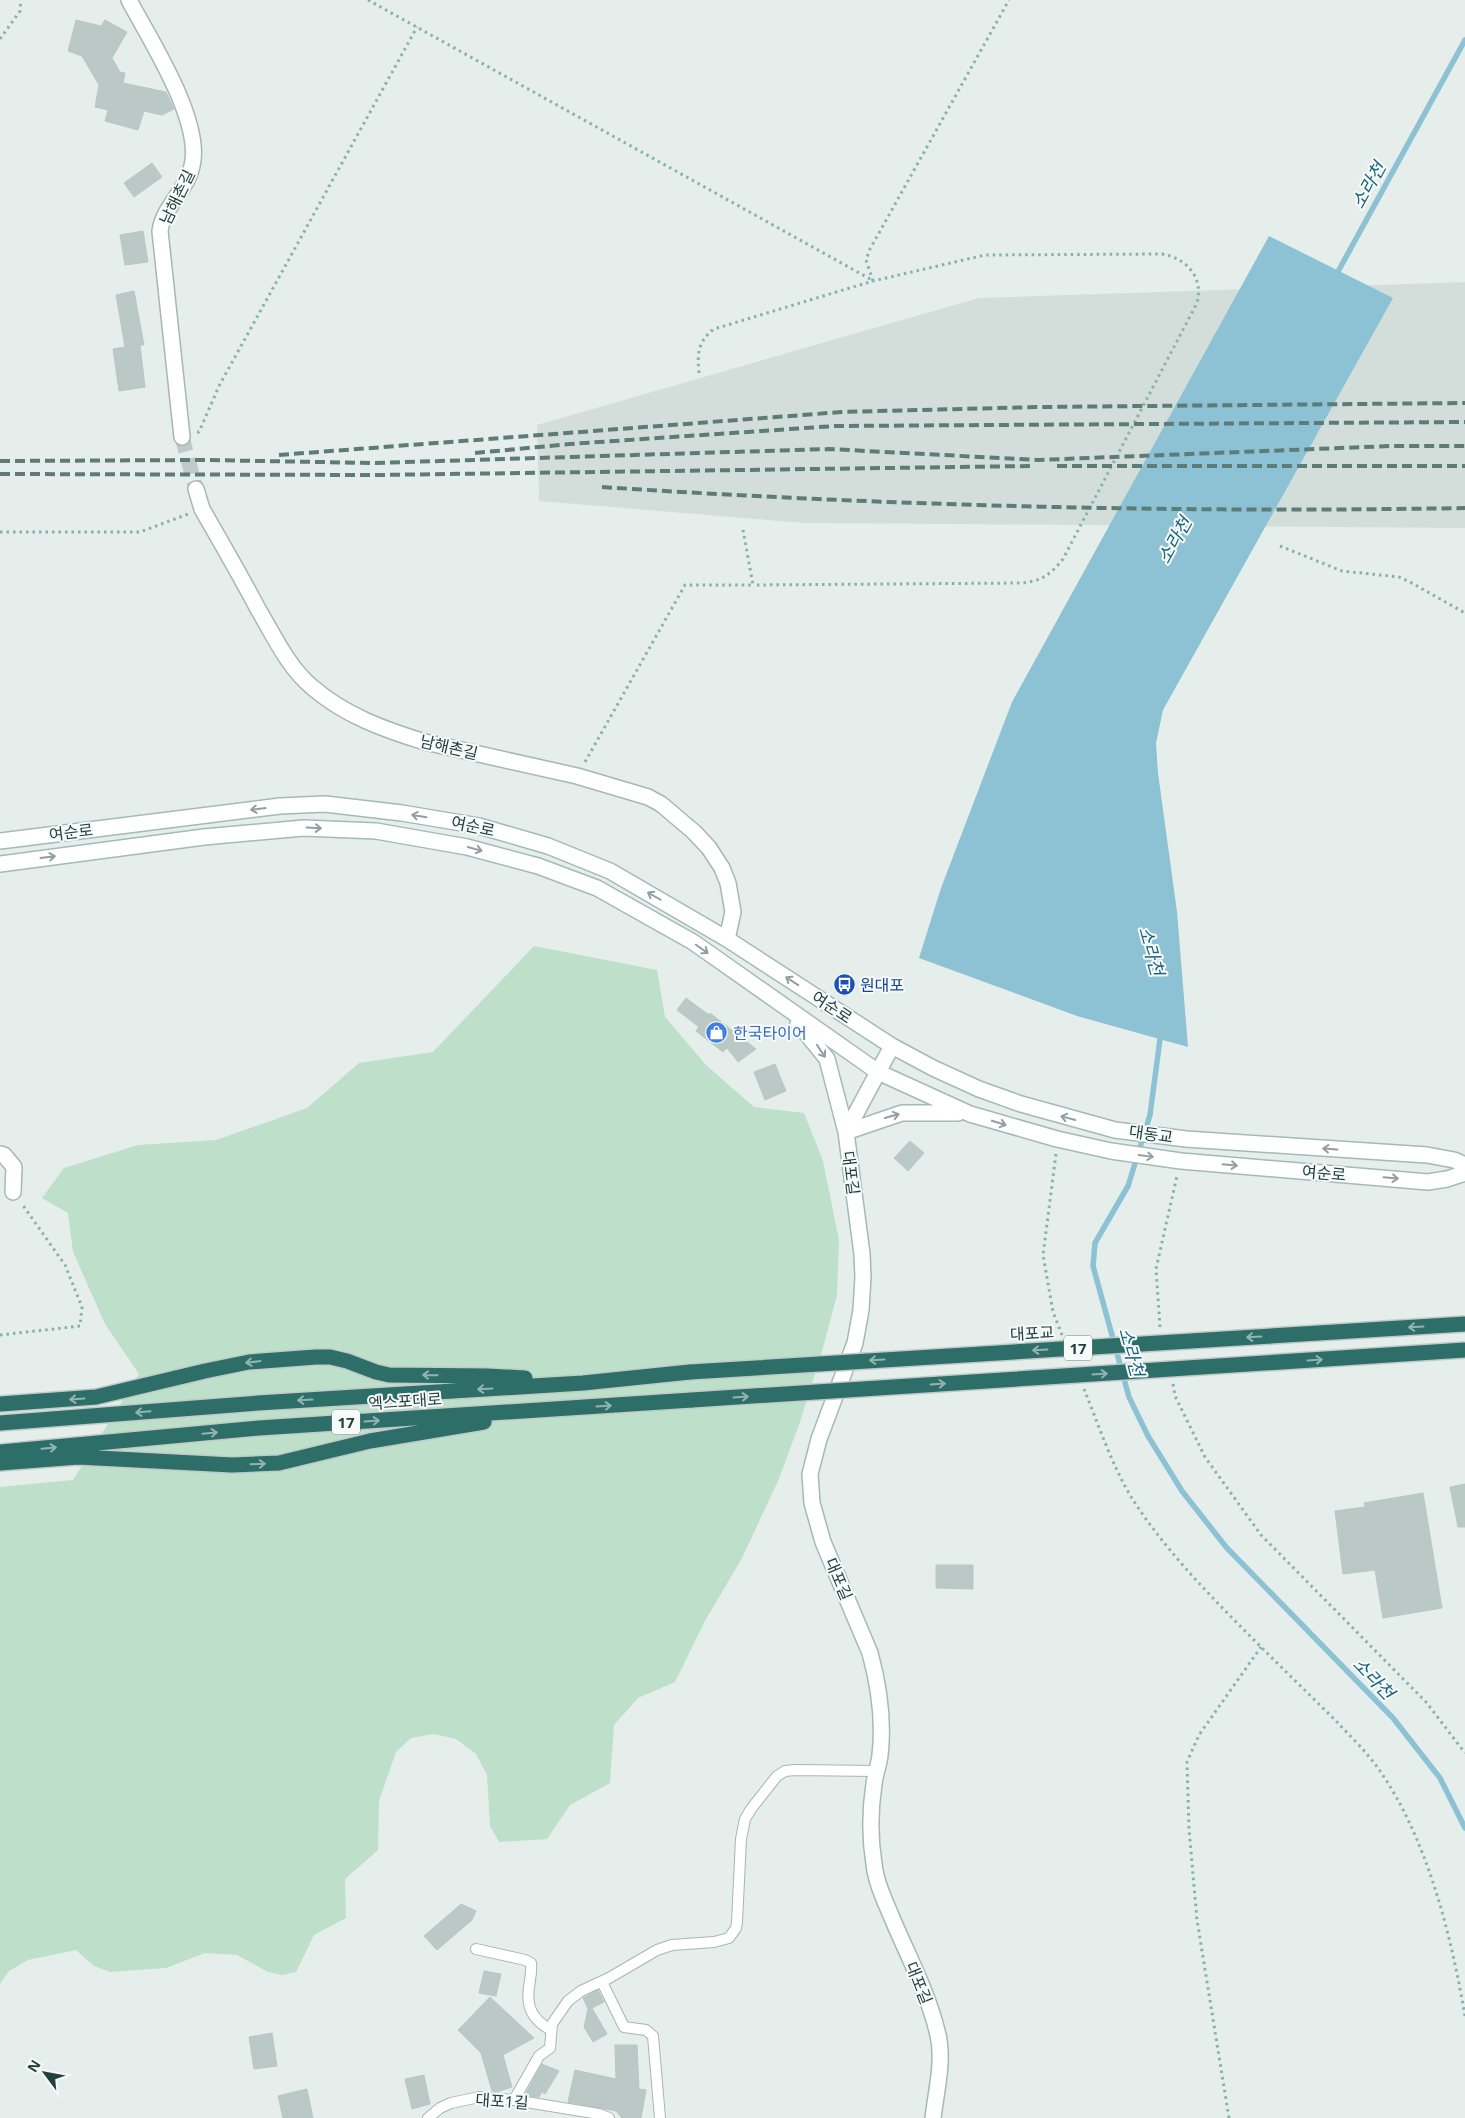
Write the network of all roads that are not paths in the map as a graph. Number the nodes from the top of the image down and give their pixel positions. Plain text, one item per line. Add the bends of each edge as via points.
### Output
1 (129, 0) edge
2 (181, 434) tunnel mouth
3 (196, 489) tunnel mouth
4 (0, 842) edge
5 (0, 864) edge
6 (727, 939) junction
7 (778, 1001) junction
8 (892, 1046) junction
9 (878, 1072) junction
10 (970, 1114) junction
11 (1115, 1130) joint
12 (846, 1132) junction
13 (1186, 1139) joint
14 (0, 1154) edge
15 (1181, 1161) joint
16 (1465, 1165) edge
17 (1465, 1173) edge
18 (13, 1192) road end
19 (1465, 1324) edge
20 (1465, 1350) edge
21 (690, 1372) joint
22 (584, 1383) junction
23 (0, 1404) edge
24 (583, 1407) junction
25 (0, 1423) edge
26 (0, 1452) edge
27 (0, 1463) edge
28 (876, 1771) junction
29 (476, 1950) dead end
30 (602, 1982) junction
31 (551, 2030) junction
32 (514, 2100) junction
33 (428, 2118) edge
34 (609, 2118) edge
35 (660, 2118) edge
36 (933, 2118) edge

1 - 2 street, 남해촌길 via 179,94 194,148 192,169 165,215 160,231
3 - 6 street, 남해촌길 via 202,509 284,656 311,686 331,702 379,726 425,742 577,776 648,797 661,804 709,848 722,868 733,912
6 -> 4 street, 여순로 via 610,871 548,846 479,826 402,813 325,804 280,806
5 -> 7 street, 여순로 via 204,837 304,828 376,831 476,850 538,866 597,888 693,942
8 -> 6 street, 여순로
7 - 9 street, 여순로
7 -> 12 street via 827,1059
8 - 9 street, 대포길
11 -> 8 street, 여순로 via 979,1089
9 - 10 street, 여순로
9 - 12 street, 대포길
12 -> 10 street via 902,1113
10 -> 15 street, 대동교 via 1111,1152
11 - 13 street, 대동교
12 - 28 street, 대포길 via 862,1254 861,1310 856,1343 814,1458 810,1488 823,1542 875,1670 881,1735
16 -> 13 street, 여순로 via 1428,1155
14 - 18 street via 14,1167
15 -> 17 street, 여순로 via 1428,1182
19 -> 21 highway, 대포교 / 17, bridge
24 -> 20 highway, 엑스포대로 / 17, bridge
21 - 22 highway, 엑스포대로 / 17
22 -> 23 highway via 487,1376 389,1375 347,1361 316,1356 249,1362 96,1397
22 -> 25 highway, 엑스포대로 / 17 via 258,1402
26 -> 24 highway, 엑스포대로 / 17 via 259,1428
27 -> 24 highway via 78,1458 232,1465 279,1463 370,1441
28 - 30 lane via 795,1770 777,1776 751,1808 743,1827 737,1922 729,1938 657,1950
28 - 36 street, 대포길 via 872,1810 874,1866 882,1895 938,2036
29 - 31 lane via 531,1963 530,2008 536,2021
30 - 31 lane via 568,2001
30 - 35 lane via 624,2026 646,2030 653,2036
31 - 32 lane via 550,2048 539,2056
32 - 33 lane, 대포1길 via 464,2099 440,2108
32 - 34 lane, 대포1길

